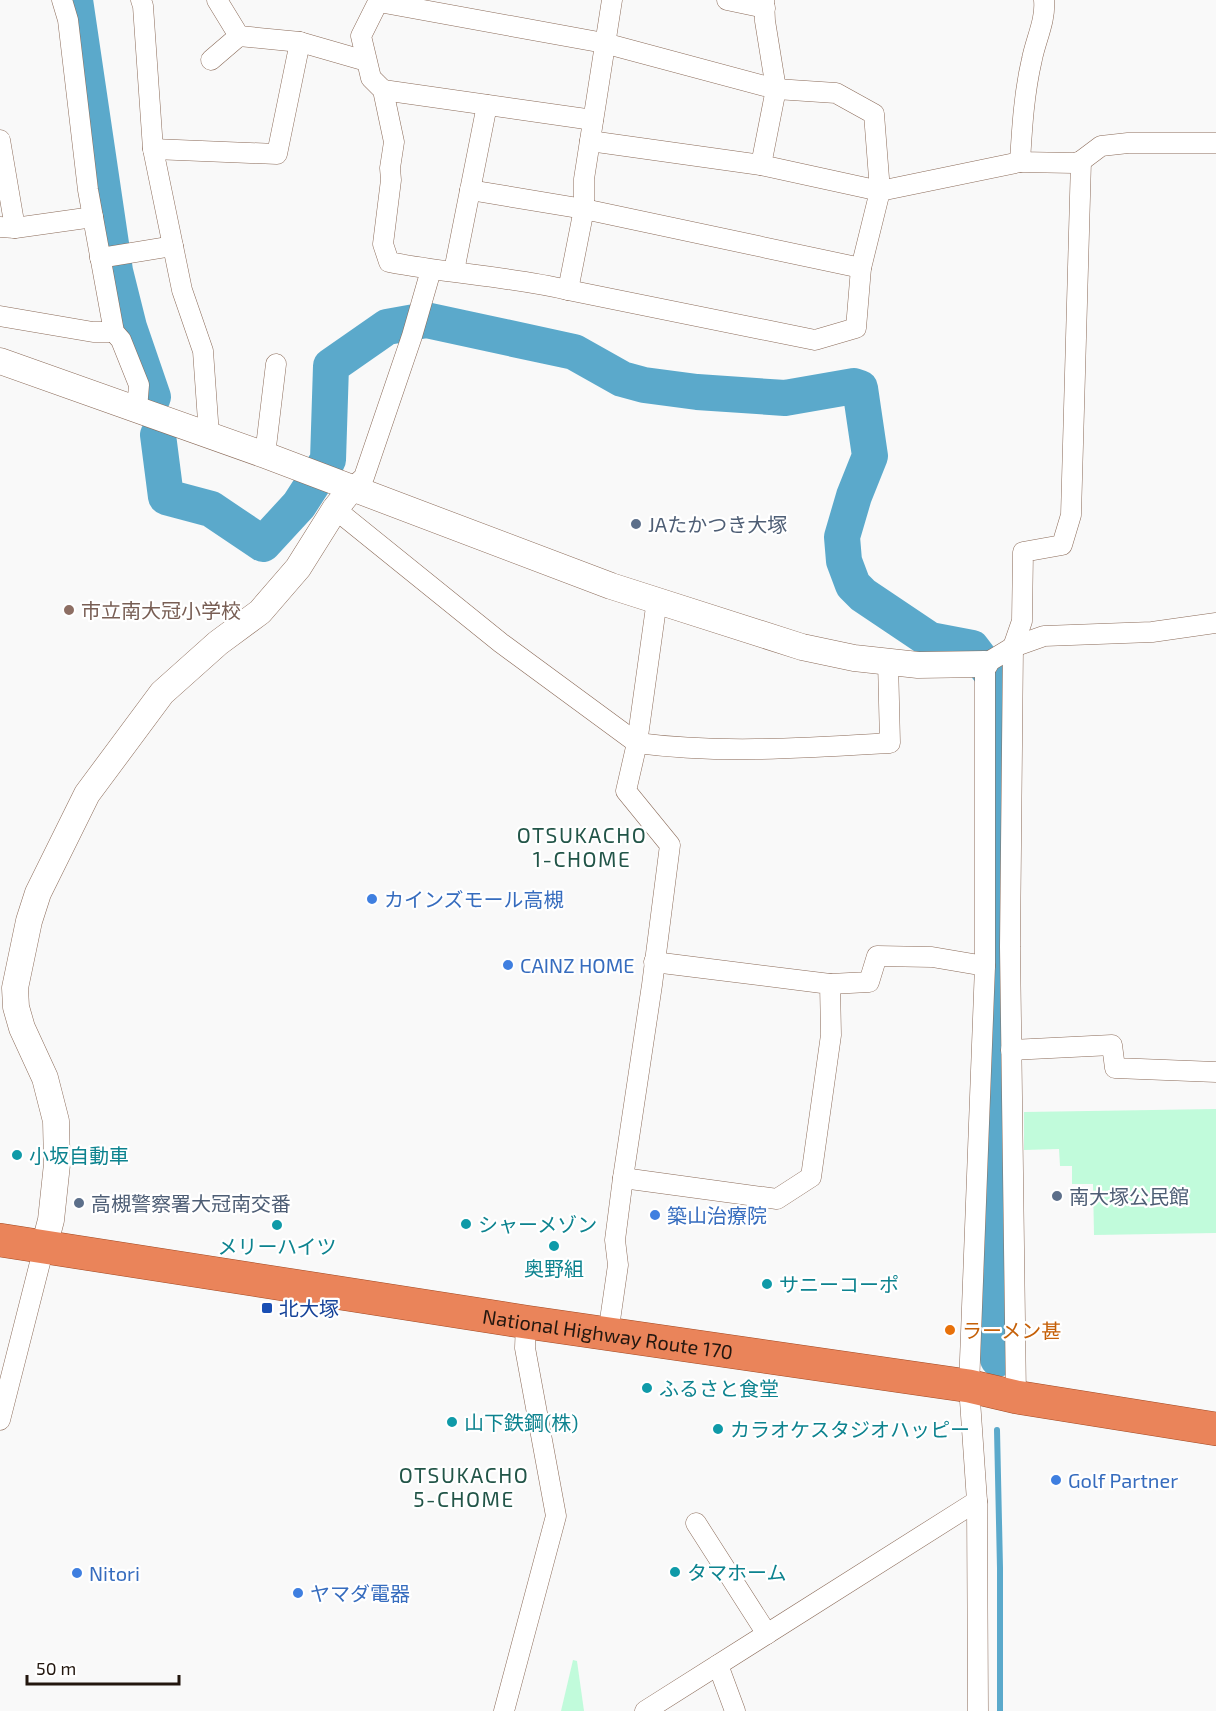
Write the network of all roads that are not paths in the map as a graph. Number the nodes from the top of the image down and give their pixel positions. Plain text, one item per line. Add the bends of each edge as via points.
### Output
1 (62, 0) edge
2 (141, 0) edge
3 (218, 0) edge
4 (612, 0) edge
5 (727, 0) edge
6 (1044, 0) edge
7 (379, 1) edge
8 (764, 4) edge
9 (239, 36) junction
10 (300, 42) junction
11 (604, 43) junction
12 (211, 60) dead end
13 (366, 61) junction
14 (776, 89) junction
15 (383, 90) junction
16 (487, 105) junction
17 (592, 120) junction
18 (0, 140) edge
19 (590, 141) junction
20 (1216, 143) edge
21 (153, 149) junction
22 (1082, 160) junction
23 (1020, 162) junction
24 (761, 165) junction
25 (470, 190) junction
26 (879, 191) junction
27 (584, 209) junction
28 (93, 217) junction
29 (7, 227) edge
30 (173, 246) junction
31 (100, 258) junction
32 (861, 268) junction
33 (431, 270) junction
34 (454, 271) junction
35 (568, 290) junction
36 (0, 316) edge
37 (114, 332) junction
38 (0, 361) edge
39 (276, 364) dead end
40 (137, 409) junction
41 (209, 435) junction
42 (265, 455) junction
43 (352, 488) junction
44 (335, 509) junction
45 (657, 600) junction
46 (1216, 623) edge
47 (1013, 647) junction
48 (888, 661) junction
49 (985, 664) junction
50 (637, 743) junction
51 (654, 962) junction
52 (985, 966) junction
53 (830, 984) junction
54 (1011, 1050) junction
55 (1216, 1072) edge
56 (622, 1178) junction
57 (0, 1240) edge
58 (44, 1247) junction
59 (526, 1322) junction
60 (608, 1334) junction
61 (969, 1386) junction
62 (1016, 1397) junction
63 (0, 1420) edge
64 (1216, 1429) edge
65 (977, 1501) junction
66 (696, 1523) dead end
67 (767, 1634) junction
68 (718, 1665) junction
69 (504, 1711) edge
70 (645, 1711) edge
71 (735, 1711) edge
72 (978, 1711) edge

1 - 28 street via 68,20
2 - 21 street
3 - 9 street
4 - 11 street
5 - 8 street
6 - 23 street via 1045,12 1023,117
7 - 11 street
7 - 13 street via 361,36
8 - 14 street
9 - 10 street
9 - 12 street
10 - 13 street
10 - 21 street via 277,154
11 - 14 street
11 - 17 street
13 - 15 street via 371,78
14 - 24 street
14 - 26 street via 836,93 874,114
15 - 16 street
15 - 33 street via 394,142 383,244 389,262
16 - 17 street
16 - 25 street
17 - 19 street
18 - 29 street
19 - 24 street
19 - 27 street
20 - 22 street via 1101,146
21 - 30 street
22 - 23 street
22 - 47 street via 1071,515 1062,545 1023,552 1022,621
23 - 26 street
24 - 26 street
25 - 27 street
25 - 34 street
26 - 32 street
27 - 32 street
27 - 35 street
28 - 29 street
28 - 31 street
30 - 31 street
30 - 41 street via 182,290 203,351
31 - 37 street
32 - 35 street via 856,328 815,340
33 - 34 street
33 - 43 street via 364,477
34 - 35 street
36 - 37 street
37 - 40 street via 140,385
38 - 40 street
39 - 42 street
40 - 41 street
41 - 42 street
42 - 43 street
43 - 44 street
43 - 45 street
44 - 50 street via 501,643
44 - 58 street via 298,568 261,612 218,643 162,693 87,794 38,893 15,988 22,1028 45,1078 56,1120 57,1164
45 - 48 street via 802,647
45 - 50 street
46 - 47 street via 1152,632 1044,636
47 - 49 street
47 - 54 street
48 - 49 street
48 - 50 street via 890,742 769,750
49 - 52 street
50 - 51 street via 626,791 670,845
51 - 53 street
51 - 56 street
52 - 53 street via 932,957 877,956 869,982
52 - 61 street
53 - 56 street via 831,1035 811,1177 777,1199
54 - 55 street via 1112,1045 1115,1068
54 - 62 street
56 - 60 street via 615,1240 618,1265
57 - 58 highway, National Highway Route 170
58 - 59 highway, National Highway Route 170
58 - 63 street
59 - 60 highway, National Highway Route 170
59 - 69 street via 525,1348 556,1516
60 - 61 highway, National Highway Route 170
61 - 62 highway, National Highway Route 170
61 - 65 street
62 - 64 highway, National Highway Route 170
65 - 67 street
65 - 72 street
66 - 67 street
67 - 68 street
68 - 70 street
68 - 71 street

